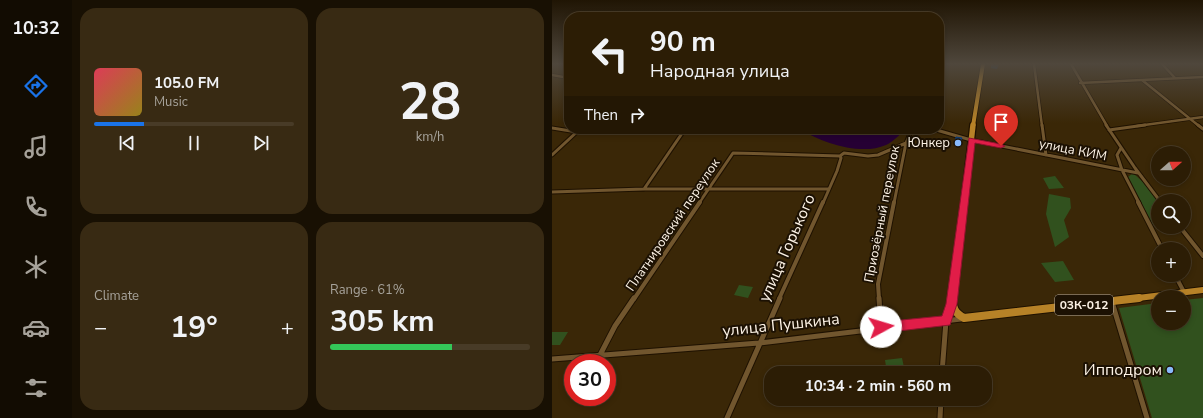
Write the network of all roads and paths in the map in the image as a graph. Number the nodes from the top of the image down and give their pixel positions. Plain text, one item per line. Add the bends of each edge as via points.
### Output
1 (1080, 83) edge
2 (980, 84) edge
3 (1037, 84) edge
4 (1147, 84) edge
5 (1203, 116) edge
6 (1190, 117) junction
7 (552, 128) edge
8 (1203, 129) edge
9 (564, 130) edge
10 (1109, 130) junction
11 (944, 132) edge
12 (575, 134) edge
13 (682, 134) edge
14 (910, 134) edge
15 (971, 140) junction
16 (906, 143) junction
17 (1121, 148) junction
18 (552, 155) edge
19 (1046, 155) junction
20 (840, 156) junction
21 (1122, 170) junction
22 (1138, 173) junction
23 (710, 189) junction
24 (644, 190) junction
25 (828, 190) junction
26 (552, 192) edge
27 (1154, 194) edge
28 (1186, 234) edge
29 (1158, 242) edge
30 (1203, 256) edge
31 (1203, 290) edge
32 (1191, 291) edge
33 (1151, 296) edge
34 (1112, 301) junction
35 (952, 304) junction
36 (964, 318) junction
37 (946, 321) junction
38 (881, 327) junction
39 (759, 343) junction
40 (601, 354) edge
41 (613, 354) edge
42 (564, 358) edge
43 (552, 359) edge
44 (943, 366) edge
45 (941, 406) edge
46 (727, 418) edge
47 (940, 418) edge
48 (1147, 418) edge

1 - 10 street
2 - 15 main road
3 - 19 street
4 - 6 street
5 - 6 street, улица КИМ
6 - 8 street
6 - 10 street, улица КИМ
7 - 9 street
10 - 17 street
11 - 15 street, улица КИМ
12 - 18 street
13 - 24 street
14 - 16 street, Приозёрный переулок
15 - 19 street, улица КИМ
15 - 35 main road
16 - 20 street, Платнировский переулок via 878,155 844,153
16 - 38 street, Приозёрный переулок via 878,284
17 - 21 street via 1117,155
17 - 22 street
19 - 21 street, улица КИМ
20 - 23 street, Платнировский переулок via 733,153
20 - 25 street, улица Горького via 837,171
21 - 22 street, улица КИМ
21 - 29 street
22 - 27 street
23 - 24 street
23 - 25 street
23 - 40 street, Платнировский переулок via 615,326
24 - 26 street
25 - 39 street, улица Горького
28 - 30 street
31 - 32 main road, улица Пушкина / 03К-012
33 - 34 main road, улица Пушкина / 03К-012
34 - 36 main road, улица Пушкина / 03К-012
34 - 48 street
35 - 36 main road via 954,310
35 - 37 street
36 - 37 street, улица Пушкина
37 - 38 street, улица Пушкина
37 - 44 street
38 - 39 street, улица Пушкина
39 - 41 street, улица Пушкина
39 - 46 street, улица Горького
42 - 43 street, улица Пушкина
45 - 47 street

